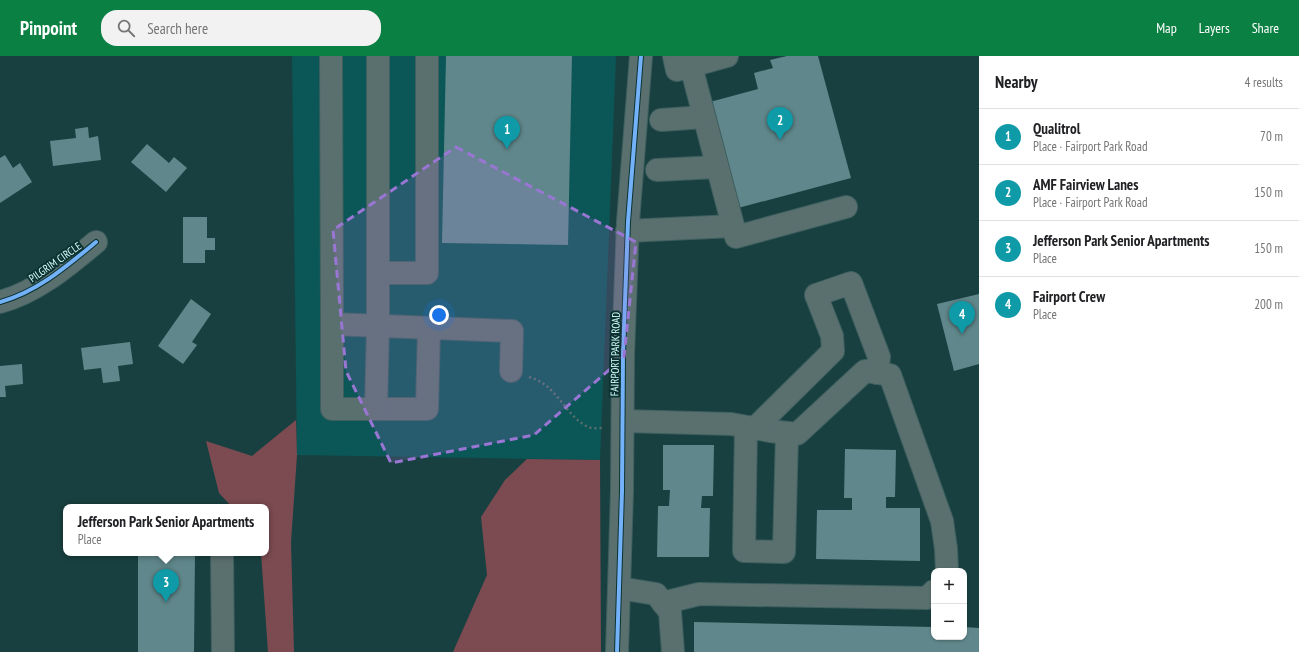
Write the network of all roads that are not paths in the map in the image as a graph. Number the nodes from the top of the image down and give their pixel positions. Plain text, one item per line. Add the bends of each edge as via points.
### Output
1 (331, 56) edge
2 (378, 56) edge
3 (427, 56) edge
4 (641, 56) edge
5 (727, 56) edge
6 (682, 61) edge
7 (704, 117) junction
8 (661, 120) dead end
9 (717, 167) junction
10 (657, 170) dead end
11 (846, 207) dead end
12 (733, 226) junction
13 (627, 231) junction
14 (96, 242) dead end
15 (378, 273) junction
16 (0, 302) edge
17 (332, 324) junction
18 (378, 326) junction
19 (429, 328) junction
20 (511, 370) road end
21 (877, 373) junction
22 (376, 409) junction
23 (623, 424) junction
24 (751, 428) junction
25 (787, 433) junction
26 (222, 556) edge
27 (947, 568) edge
28 (619, 588) junction
29 (931, 594) edge
30 (663, 603) junction
31 (223, 652) edge
32 (617, 652) edge
33 (673, 652) edge

1 - 17 street
2 - 15 street
3 - 15 street via 427,273
4 - 13 street, FAIRPORT PARK ROAD
5 - 6 street
6 - 7 street
7 - 8 street
7 - 9 street
9 - 10 street
9 - 12 street
11 - 12 street via 736,237
12 - 13 street
13 - 23 street, FAIRPORT PARK ROAD
14 - 16 street, PILGRIM CIRCLE via 61,271 28,291
15 - 18 street
17 - 18 street
17 - 22 street via 332,409
18 - 19 street
18 - 22 street
19 - 20 street via 512,331
19 - 22 street via 427,409
21 - 24 street via 879,357 851,283 816,295 832,336 833,351
21 - 25 street via 865,371 797,434
21 - 27 street via 890,375 942,521
23 - 24 street via 731,424
23 - 28 street, FAIRPORT PARK ROAD
24 - 25 street
24 - 25 street via 744,551 784,552
26 - 31 street
28 - 30 street via 656,594
28 - 32 street, FAIRPORT PARK ROAD
29 - 30 street via 927,598 699,594
30 - 33 street via 670,612

